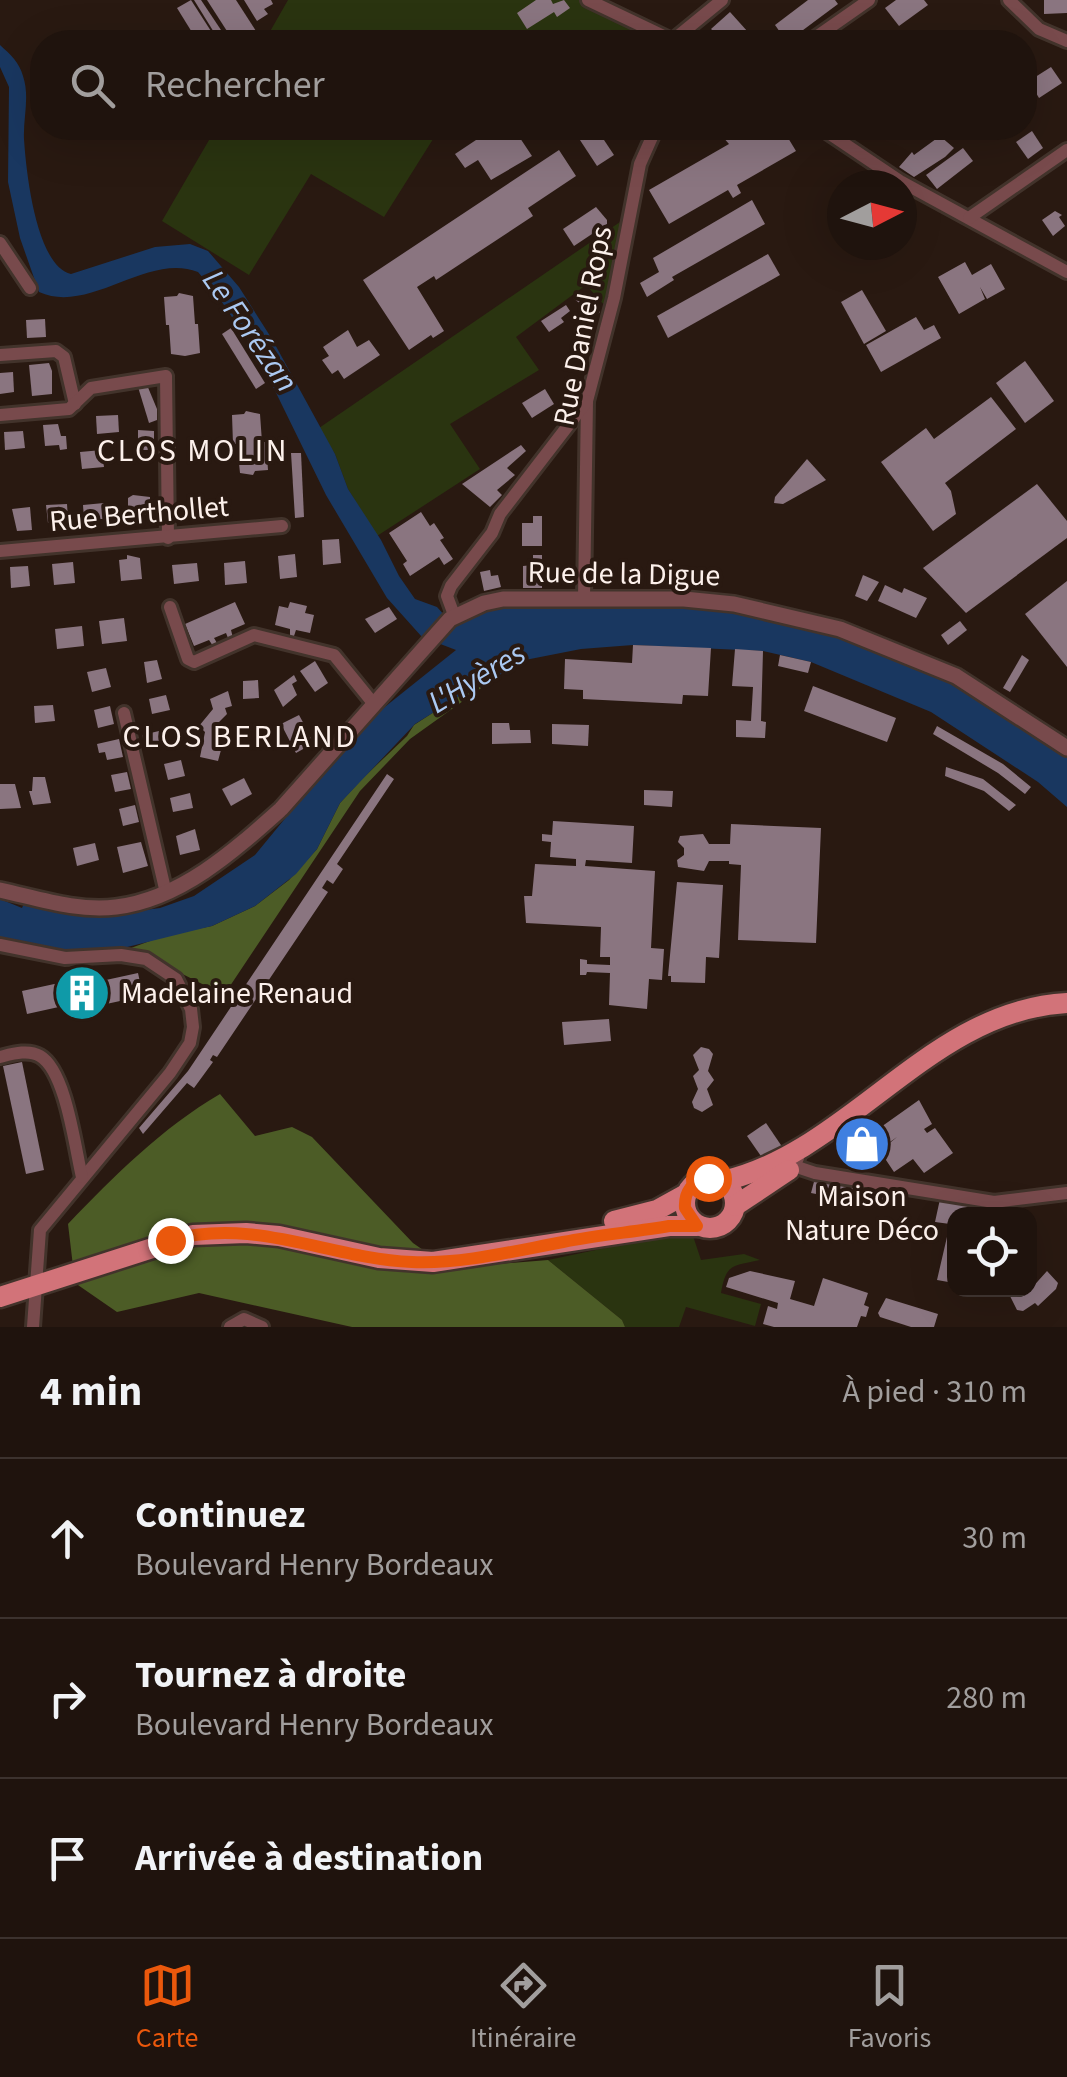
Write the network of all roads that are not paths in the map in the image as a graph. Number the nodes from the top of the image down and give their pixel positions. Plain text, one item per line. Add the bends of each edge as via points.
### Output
1 (588, 0) edge
2 (722, 0) edge
3 (869, 0) edge
4 (1009, 0) edge
5 (649, 30) edge
6 (688, 30) edge
7 (826, 30) edge
8 (1067, 41) edge
9 (651, 140) edge
10 (839, 140) edge
11 (1067, 150) edge
12 (969, 218) junction
13 (0, 243) edge
14 (1067, 272) edge
15 (30, 288) dead end
16 (0, 355) edge
17 (587, 401) junction
18 (75, 404) junction
19 (0, 415) edge
20 (282, 526) dead end
21 (168, 538) junction
22 (0, 552) edge
23 (584, 600) junction
24 (170, 608) dead end
25 (452, 617) junction
26 (372, 703) junction
27 (124, 713) dead end
28 (1067, 748) edge
29 (0, 890) edge
30 (166, 893) junction
31 (0, 945) edge
32 (1067, 1003) edge
33 (1067, 1016) edge
34 (931, 1055) junction
35 (0, 1057) edge
36 (794, 1166) junction
37 (82, 1177) junction
38 (722, 1181) junction
39 (1067, 1193) edge
40 (686, 1194) junction
41 (735, 1206) junction
42 (697, 1226) junction
43 (35, 1280) junction
44 (0, 1284) edge
45 (0, 1297) edge
46 (32, 1327) edge
47 (230, 1327) edge
48 (262, 1327) edge

1 - 5 street
2 - 6 street
3 - 7 street
4 - 8 street via 1039,29
9 - 17 street, Rue Daniel Rops
10 - 12 street
11 - 12 street
12 - 14 street
13 - 15 street
16 - 18 street via 56,350 64,357
17 - 23 street, Rue Daniel Rops
17 - 25 street via 451,586
18 - 19 street
18 - 21 street via 91,388 166,376
20 - 21 street, Rue Berthollet
21 - 22 street, Rue Berthollet
23 - 25 street, Rue de la Digue via 503,599
23 - 28 street, Rue de la Digue via 729,603 840,629 956,676
24 - 26 street via 194,662 254,635 334,654
25 - 26 street
26 - 30 street via 281,808 211,866
27 - 30 street
29 - 30 street via 104,907
31 - 37 street via 65,958 146,958 176,979 192,1009 182,1057
32 - 34 main road via 990,1024
33 - 36 main road via 1018,1026 964,1049
34 - 36 street
34 - 38 main road via 796,1152
35 - 37 street via 40,1056 58,1077
36 - 39 street via 994,1202
36 - 41 main road
37 - 43 street via 40,1230
38 - 40 main road via 701,1179
38 - 41 main road
40 - 42 main road via 685,1208
40 - 43 main road via 638,1216 476,1246 391,1246 244,1223 191,1227
41 - 42 main road via 718,1228
42 - 43 main road via 432,1262 279,1236 193,1234
43 - 44 main road
43 - 45 main road
43 - 46 street
47 - 48 street via 244,1318

